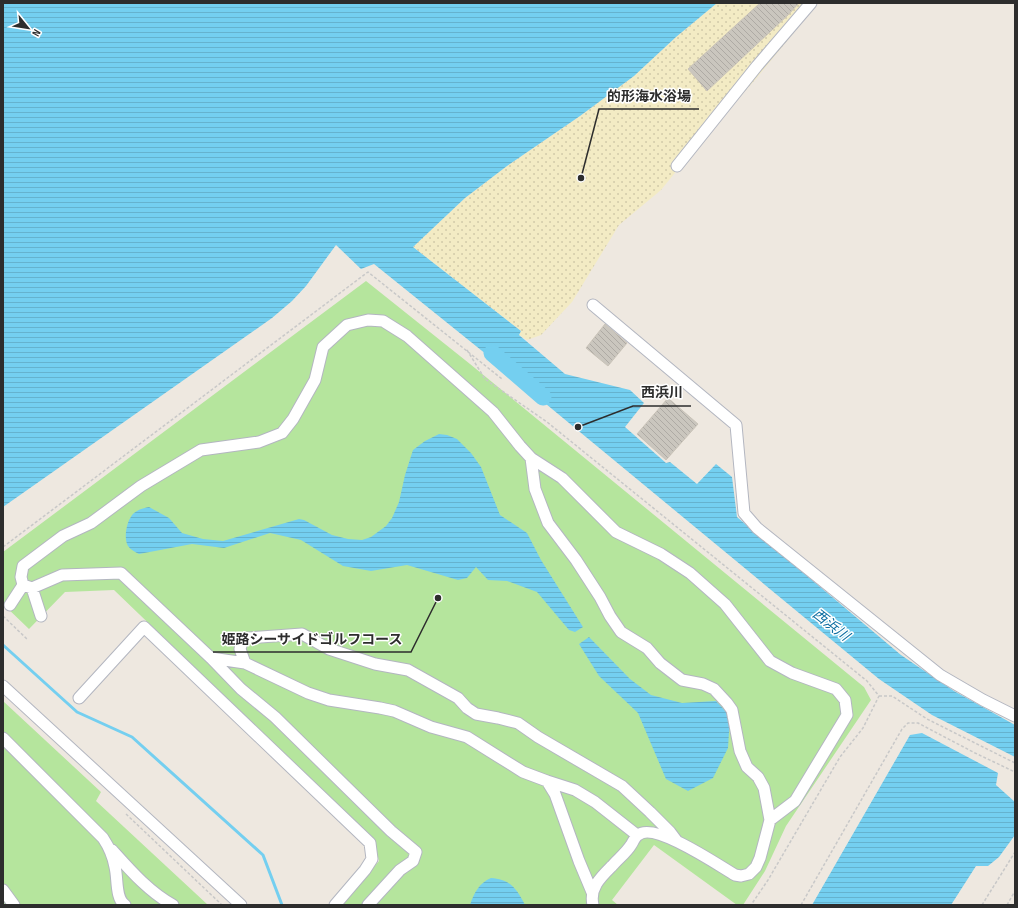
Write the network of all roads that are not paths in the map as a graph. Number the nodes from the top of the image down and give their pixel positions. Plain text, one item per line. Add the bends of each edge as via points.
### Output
1 (811, 3) edge
2 (677, 166) dead end
3 (594, 305) dead end
4 (531, 458) junction
5 (28, 586) junction
6 (10, 604) dead end
7 (41, 616) dead end
8 (211, 658) junction
9 (245, 663) junction
10 (3, 686) edge
11 (79, 698) dead end
12 (1015, 716) edge
13 (3, 738) edge
14 (547, 781) junction
15 (770, 820) junction
16 (637, 835) junction
17 (676, 841) junction
18 (109, 847) junction
19 (3, 890) edge
20 (592, 892) junction
21 (14, 905) edge
22 (126, 905) edge
23 (173, 905) edge
24 (241, 905) edge
25 (335, 905) edge
26 (368, 905) edge
27 (594, 905) edge

1 - 2 street
3 - 12 street via 736,425 744,513 757,528 940,675
4 - 5 street via 493,412 406,336 382,321 368,320 347,325 323,347 315,380 282,433 259,442 200,450 141,486 91,523 63,536 23,566 21,577
4 - 15 street via 535,489 548,524 576,560 621,632 647,648 660,663 682,680 714,689 732,710 740,751 747,767 758,777 764,788
4 - 15 street via 562,478 616,532 661,554 690,573 725,604 770,661 836,689 845,700 847,715 795,801
5 - 6 street
5 - 7 street
5 - 8 street via 62,574 121,573
8 - 9 street
8 - 26 street via 240,689 275,717 391,831 416,852 413,860 400,870
9 - 14 street via 308,693 330,700 394,711 431,727 467,737 523,772
9 - 17 street via 240,649 242,642 248,638 302,634 329,649 375,664 408,670 458,698 476,714 518,723 622,786
10 - 24 street
11 - 25 street via 144,627 370,843 372,859
13 - 18 street
14 - 16 street via 575,790
14 - 20 street via 555,794
15 - 17 street via 756,867 749,874 741,876
16 - 17 street via 643,832 651,833
16 - 20 street via 631,846 603,875
18 - 22 street via 116,867 120,898
18 - 23 street via 142,882
19 - 21 street
20 - 27 street

